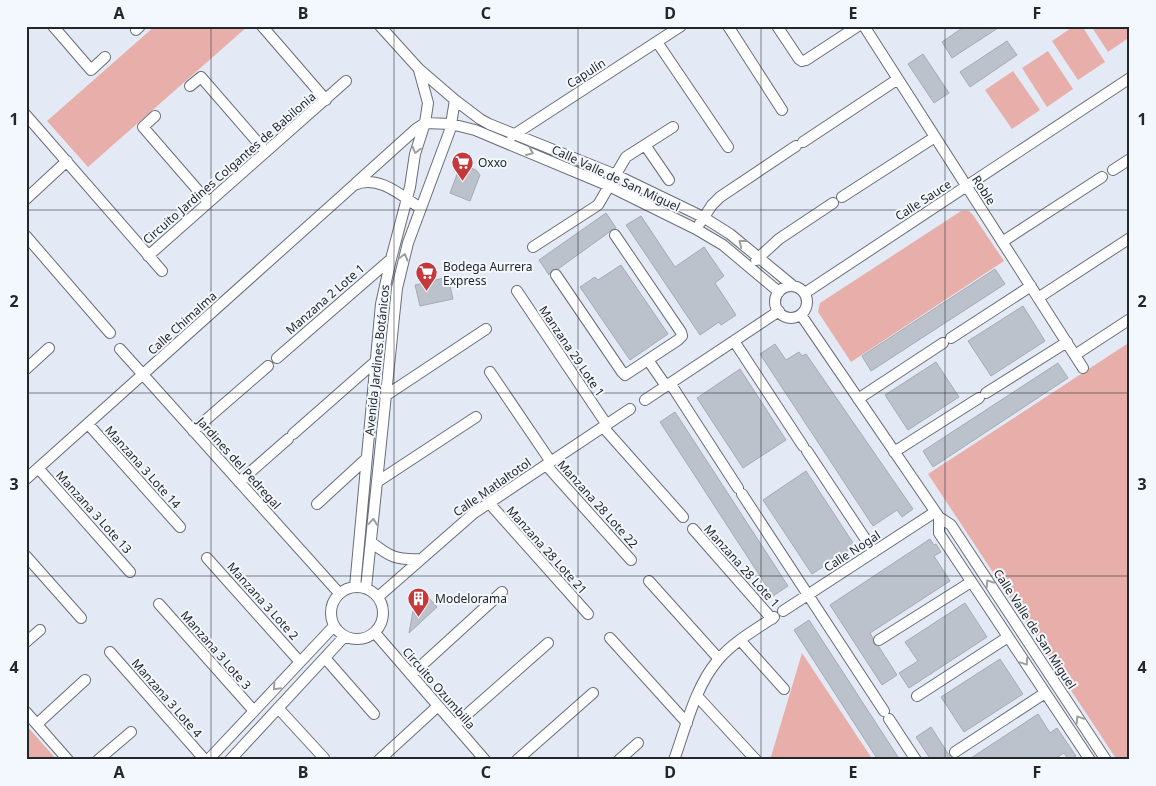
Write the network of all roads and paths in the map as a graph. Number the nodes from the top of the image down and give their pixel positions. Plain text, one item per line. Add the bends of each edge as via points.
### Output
1 (53, 26) edge
2 (262, 26) edge
3 (380, 26) edge
4 (681, 26) edge
5 (728, 26) edge
6 (777, 26) edge
7 (858, 26) edge
8 (864, 26) edge
9 (657, 42) junction
10 (105, 57) dead end
11 (419, 69) junction
12 (1130, 78) edge
13 (898, 79) junction
14 (346, 81) dead end
15 (190, 86) dead end
16 (326, 100) junction
17 (455, 100) junction
18 (782, 110) dead end
19 (26, 115) edge
20 (155, 116) dead end
21 (480, 119) junction
22 (425, 123) junction
23 (451, 124) junction
24 (673, 127) dead end
25 (475, 130) junction
26 (516, 134) junction
27 (935, 137) junction
28 (505, 141) junction
29 (645, 145) junction
30 (728, 146) dead end
31 (266, 152) junction
32 (1130, 159) edge
33 (67, 161) junction
34 (1112, 170) dead end
35 (413, 173) junction
36 (616, 175) junction
37 (1102, 177) dead end
38 (669, 180) dead end
39 (430, 183) junction
40 (354, 185) junction
41 (609, 186) junction
42 (967, 186) junction
43 (842, 197) dead end
44 (26, 199) edge
45 (407, 199) junction
46 (208, 202) junction
47 (833, 203) dead end
48 (420, 208) junction
49 (703, 217) junction
50 (696, 229) junction
51 (615, 234) dead end
52 (26, 236) edge
53 (1130, 238) edge
54 (1002, 242) junction
55 (533, 247) dead end
56 (148, 256) junction
57 (759, 256) junction
58 (390, 259) junction
59 (750, 266) junction
60 (162, 271) dead end
61 (556, 275) dead end
62 (792, 286) junction
63 (1031, 286) junction
64 (517, 291) dead end
65 (779, 292) junction
66 (805, 293) junction
67 (1038, 298) junction
68 (778, 311) junction
69 (801, 315) junction
70 (1130, 319) edge
71 (486, 329) dead end
72 (110, 333) dead end
73 (734, 341) junction
74 (1066, 342) junction
75 (49, 348) dead end
76 (120, 349) dead end
77 (1075, 355) junction
78 (277, 358) dead end
79 (648, 360) junction
80 (376, 361) junction
81 (28, 364) edge
82 (268, 366) dead end
83 (1083, 368) dead end
84 (490, 372) dead end
85 (143, 374) junction
86 (668, 384) junction
87 (385, 396) junction
88 (858, 399) junction
89 (645, 400) dead end
90 (630, 409) dead end
91 (476, 417) dead end
92 (88, 424) junction
93 (605, 426) junction
94 (193, 431) junction
95 (894, 452) junction
96 (366, 459) junction
97 (548, 464) junction
98 (38, 468) junction
99 (26, 479) edge
100 (239, 482) junction
101 (377, 482) junction
102 (489, 503) junction
103 (317, 504) dead end
104 (937, 514) junction
105 (683, 517) dead end
106 (180, 527) dead end
107 (693, 530) dead end
108 (371, 542) junction
109 (874, 552) junction
110 (26, 556) edge
111 (207, 558) dead end
112 (420, 559) junction
113 (631, 560) dead end
114 (130, 572) dead end
115 (649, 581) dead end
116 (971, 582) junction
117 (355, 587) junction
118 (366, 588) junction
119 (502, 592) dead end
120 (339, 594) junction
121 (808, 595) junction
122 (378, 597) junction
123 (159, 604) dead end
124 (783, 611) dead end
125 (588, 614) dead end
126 (81, 618) dead end
127 (334, 626) junction
128 (40, 630) dead end
129 (375, 633) junction
130 (344, 637) junction
131 (1008, 637) junction
132 (610, 638) dead end
133 (740, 640) junction
134 (879, 640) dead end
135 (26, 642) edge
136 (548, 643) dead end
137 (110, 652) dead end
138 (325, 658) junction
139 (719, 659) junction
140 (300, 662) junction
141 (411, 675) junction
142 (85, 680) dead end
143 (784, 689) dead end
144 (593, 693) dead end
145 (1045, 693) junction
146 (697, 696) junction
147 (917, 696) dead end
148 (438, 706) junction
149 (278, 708) junction
150 (254, 711) junction
151 (26, 712) edge
152 (374, 714) dead end
153 (687, 723) junction
154 (37, 724) junction
155 (455, 725) junction
156 (130, 732) dead end
157 (638, 743) dead end
158 (1098, 747) junction
159 (954, 752) dead end
160 (324, 758) dead end
161 (1085, 758) edge
162 (233, 759) edge
163 (482, 759) edge
164 (68, 760) edge
165 (98, 760) edge
166 (206, 760) edge
167 (379, 760) edge
168 (518, 760) edge
169 (619, 760) edge
170 (674, 760) edge
171 (756, 760) edge
172 (916, 760) edge
173 (1106, 760) edge

1 - 10 street via 91,70
2 - 16 street, Circuito Jardines Colgantes de Babilonia
3 - 11 street, Avenida Jardines Botánicos
4 - 9 street, Capulín
5 - 18 street
6 - 7 street via 802,61
8 - 13 street, Roble
9 - 26 street, Capulín
9 - 30 street
11 - 17 street, Avenida Jardines Botánicos
11 - 22 street, Avenida Jardines Botánicos via 428,103
12 - 42 street, Calle Sauce
13 - 27 street, Roble
13 - 49 street via 720,197
14 - 16 street, Circuito Jardines Colgantes de Babilonia
15 - 31 street via 201,77
16 - 31 street, Circuito Jardines Colgantes de Babilonia
17 - 21 street, Calle Valle de San Miguel
17 - 23 street, Avenida Jardines Botánicos
19 - 33 street, Circuito Jardines Colgantes de Babilonia
20 - 46 street via 143,127
21 - 25 street
21 - 26 street, Calle Valle de San Miguel
22 - 23 street, Calle Valle de San Miguel
22 -> 35 street, Avenida Jardines Botánicos
22 - 40 street, Calle Chimalma
23 - 25 street, Calle Valle de San Miguel
23 - 39 street, Avenida Jardines Botánicos
24 - 29 street
25 - 28 street, Calle Valle de San Miguel
26 - 28 street, Capulín
26 - 36 street, Calle Valle de San Miguel
27 - 42 street, Roble
27 - 43 street
28 -> 41 street, Calle Valle de San Miguel
29 - 36 street via 626,158
29 - 38 street
31 - 46 street, Circuito Jardines Colgantes de Babilonia
32 - 34 street
33 - 44 street
33 - 56 street, Circuito Jardines Colgantes de Babilonia
35 - 39 street
35 - 45 street, Avenida Jardines Botánicos
36 - 41 street
36 - 49 street, Calle Valle de San Miguel
37 - 54 street
39 - 48 street, Avenida Jardines Botánicos
40 - 45 street via 380,183
40 - 85 street, Calle Chimalma
41 - 50 street, Calle Valle de San Miguel
41 - 55 street via 598,205
42 - 54 street, Roble
42 - 66 street, Calle Sauce
45 - 48 street
45 - 58 street, Avenida Jardines Botánicos
46 - 56 street, Circuito Jardines Colgantes de Babilonia
47 - 57 street
87 -> 48 street, Avenida Jardines Botánicos via 396,288
49 - 50 street
57 -> 49 street, Calle Valle de San Miguel
50 - 59 street, Calle Valle de San Miguel
51 - 79 street via 682,335
52 - 72 street
53 - 67 street
54 - 63 street, Roble
56 - 60 street, Circuito Jardines Colgantes de Babilonia
57 - 59 street
57 - 62 street, Calle Valle de San Miguel
58 - 78 street, Manzana 2 Lote 1
58 - 80 street, Avenida Jardines Botánicos
59 - 65 street, Calle Valle de San Miguel
61 - 79 street via 622,372 627,374
62 - 65 street
62 - 66 street
63 - 67 street, Roble
63 - 88 street
64 - 93 street, Manzana 29 Lote 1
65 - 68 street via 776,298
66 - 69 street via 806,307
67 - 74 street, Roble
68 - 69 street via 791,318
68 - 73 street
69 - 88 street, Calle Valle de San Miguel
70 - 77 street
71 - 87 street
73 - 86 street
73 - 109 street
74 - 77 street, Roble
74 - 95 street
75 - 81 street
76 - 85 street, Jardines del Pedregal
77 - 83 street, Roble
79 - 86 street
80 - 96 street, Avenida Jardines Botánicos
80 - 100 street
82 - 94 street
84 - 97 street, Manzana 28 Lote 22
85 - 92 street, Calle Chimalma
85 - 94 street, Jardines del Pedregal
86 - 89 street
86 - 121 street
87 - 101 street, Avenida Jardines Botánicos
88 - 95 street, Calle Valle de San Miguel
90 - 93 street, Calle Matlaltotol
91 - 101 street
92 - 98 street, Calle Chimalma
92 - 106 street, Manzana 3 Lote 14
93 - 97 street, Calle Matlaltotol
93 - 105 street, Manzana 29 Lote 1
94 - 100 street, Jardines del Pedregal
95 - 104 street, Calle Valle de San Miguel
96 - 103 street
96 - 117 street, Avenida Jardines Botánicos
97 - 102 street, Calle Matlaltotol
97 - 113 street, Manzana 28 Lote 22
98 - 99 street, Calle Chimalma
98 - 114 street, Manzana 3 Lote 13
100 - 120 street, Jardines del Pedregal
108 -> 101 street, Avenida Jardines Botánicos
102 - 112 street, Calle Matlaltotol via 464,520
102 - 125 street, Manzana 28 Lote 21
104 - 109 street, Calle Nogal
104 - 116 street, Calle Valle de San Miguel via 939,533
158 -> 104 street, Calle Valle de San Miguel via 951,525
107 - 133 street, Manzana 28 Lote 1 via 773,618
108 - 112 street via 402,560
108 - 118 street, Avenida Jardines Botánicos
109 - 121 street, Calle Nogal
110 - 126 street
111 - 140 street, Manzana 3 Lote 2
112 - 122 street, Calle Matlaltotol
115 - 139 street
116 - 131 street, Calle Valle de San Miguel
116 - 134 street
117 - 118 street
117 - 120 street
118 - 122 street
119 - 141 street
120 - 127 street via 332,603 330,615
121 - 124 street, Calle Nogal
121 - 172 street
122 - 129 street via 384,609 382,622
123 - 150 street, Manzana 3 Lote 3
127 - 130 street
127 - 140 street
128 - 135 street
129 - 130 street via 360,640
129 - 141 street, Circuito Ozumbilla
130 - 138 street
131 -> 145 street, Calle Valle de San Miguel
131 - 147 street
132 - 153 street
133 - 139 street
133 - 143 street
136 - 155 street
137 - 166 street, Manzana 3 Lote 4
138 - 149 street
138 - 152 street
139 - 146 street
140 -> 150 street
141 - 148 street, Circuito Ozumbilla
142 - 154 street
144 - 168 street
145 - 159 street
145 - 161 street, Calle Valle de San Miguel
146 - 153 street
146 - 171 street
148 - 155 street, Circuito Ozumbilla
148 - 167 street
149 - 160 street
149 - 162 street
150 - 166 street
151 - 154 street
153 - 170 street
154 - 164 street
155 - 163 street, Circuito Ozumbilla
156 - 165 street
157 - 169 street
158 - 161 street
158 - 173 street, Calle Valle de San Miguel

